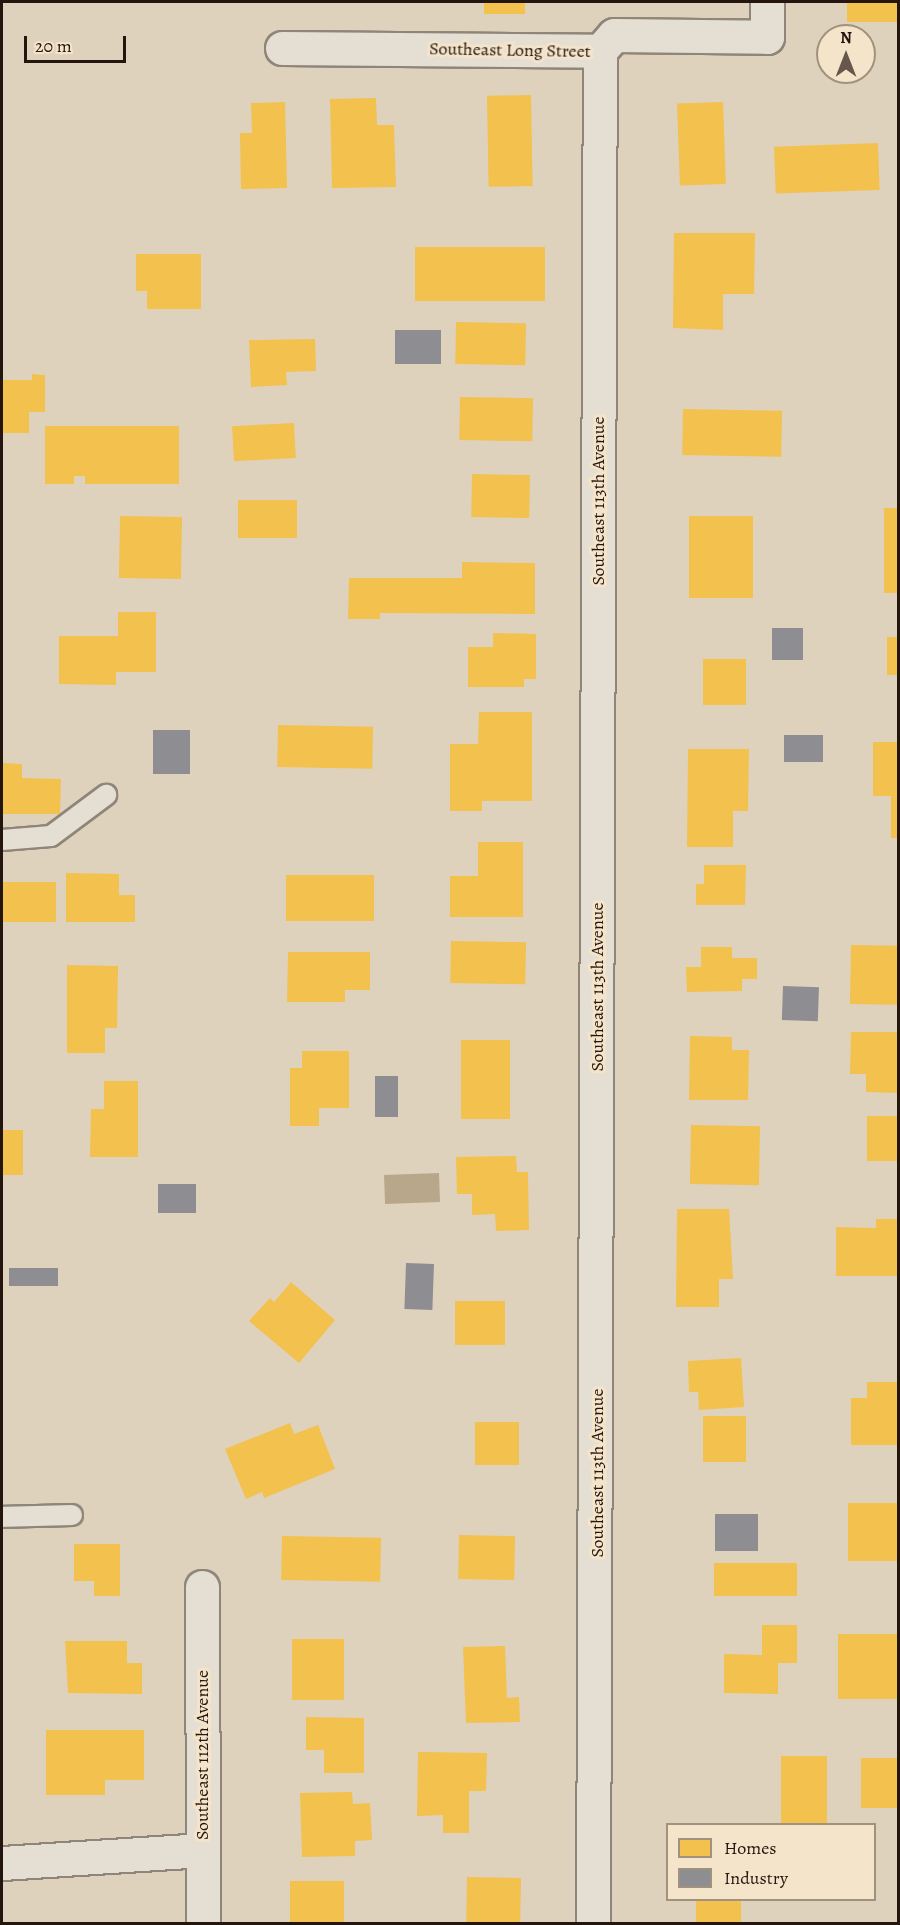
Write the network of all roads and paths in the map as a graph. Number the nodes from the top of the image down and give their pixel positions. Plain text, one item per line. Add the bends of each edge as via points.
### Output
1 (767, 2) edge
2 (282, 48) dead end
3 (600, 51) junction
4 (106, 795) dead end
5 (2, 840) edge
6 (72, 1515) dead end
7 (2, 1517) edge
8 (202, 1587) dead end
9 (203, 1850) junction
10 (2, 1863) edge
11 (203, 1923) edge
12 (593, 1923) edge

1 - 3 street, Southeast Long Street via 767,37 614,35
2 - 3 street, Southeast Long Street
3 - 12 street, Southeast 113th Avenue
4 - 5 lane via 51,836
6 - 7 lane
8 - 9 street, Southeast 112th Avenue
9 - 10 street
9 - 11 street, Southeast 112th Avenue

